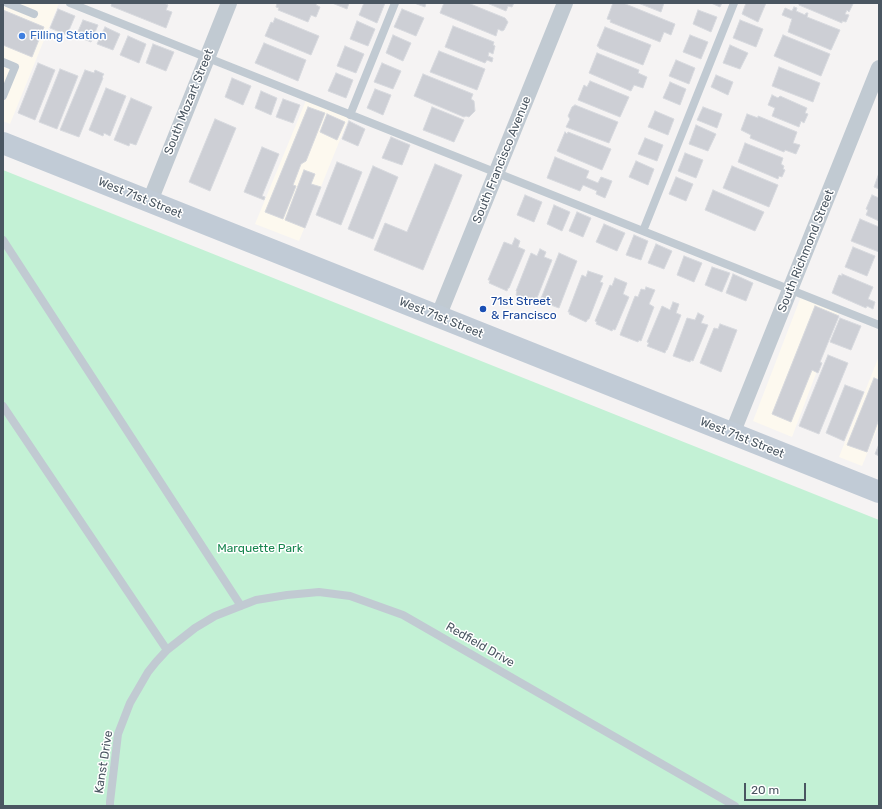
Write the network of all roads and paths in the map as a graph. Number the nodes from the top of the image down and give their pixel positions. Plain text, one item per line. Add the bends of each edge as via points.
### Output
1 (7, 3) edge
2 (70, 3) edge
3 (229, 3) edge
4 (395, 3) edge
5 (565, 3) edge
6 (734, 3) edge
7 (34, 14) dead end
8 (207, 58) junction
9 (3, 62) edge
10 (879, 68) edge
11 (4, 90) edge
12 (350, 115) junction
13 (3, 143) edge
14 (497, 173) junction
15 (150, 202) junction
16 (643, 231) junction
17 (3, 240) edge
18 (790, 290) junction
19 (438, 316) junction
20 (879, 325) edge
21 (3, 406) edge
22 (732, 434) junction
23 (879, 492) edge
24 (241, 606) junction
25 (195, 628) joint
26 (167, 650) junction
27 (110, 806) edge
28 (735, 806) edge

1 - 7 lane
2 - 8 lane
3 - 8 street, South Mozart Street
4 - 12 lane
5 - 14 street, South Francisco Avenue
6 - 16 lane
8 - 12 lane
8 - 15 street, South Mozart Street
9 - 11 lane via 15,67
10 - 18 street, South Richmond Street
12 - 14 lane
13 - 15 main road, West 71st Street
14 - 16 lane
14 - 19 street, South Francisco Avenue
15 - 19 main road, West 71st Street
16 - 18 lane
17 - 24 lane
18 - 20 lane
18 - 22 street, South Richmond Street
19 - 22 main road, West 71st Street
21 - 26 lane
22 - 23 main road, West 71st Street
24 - 25 lane, Redfield Drive via 215,616
24 - 28 lane, Redfield Drive via 256,600 319,592 350,596 403,615
25 - 26 lane, Kanst Drive
26 - 27 lane, Kanst Drive via 156,662 130,703 118,734

